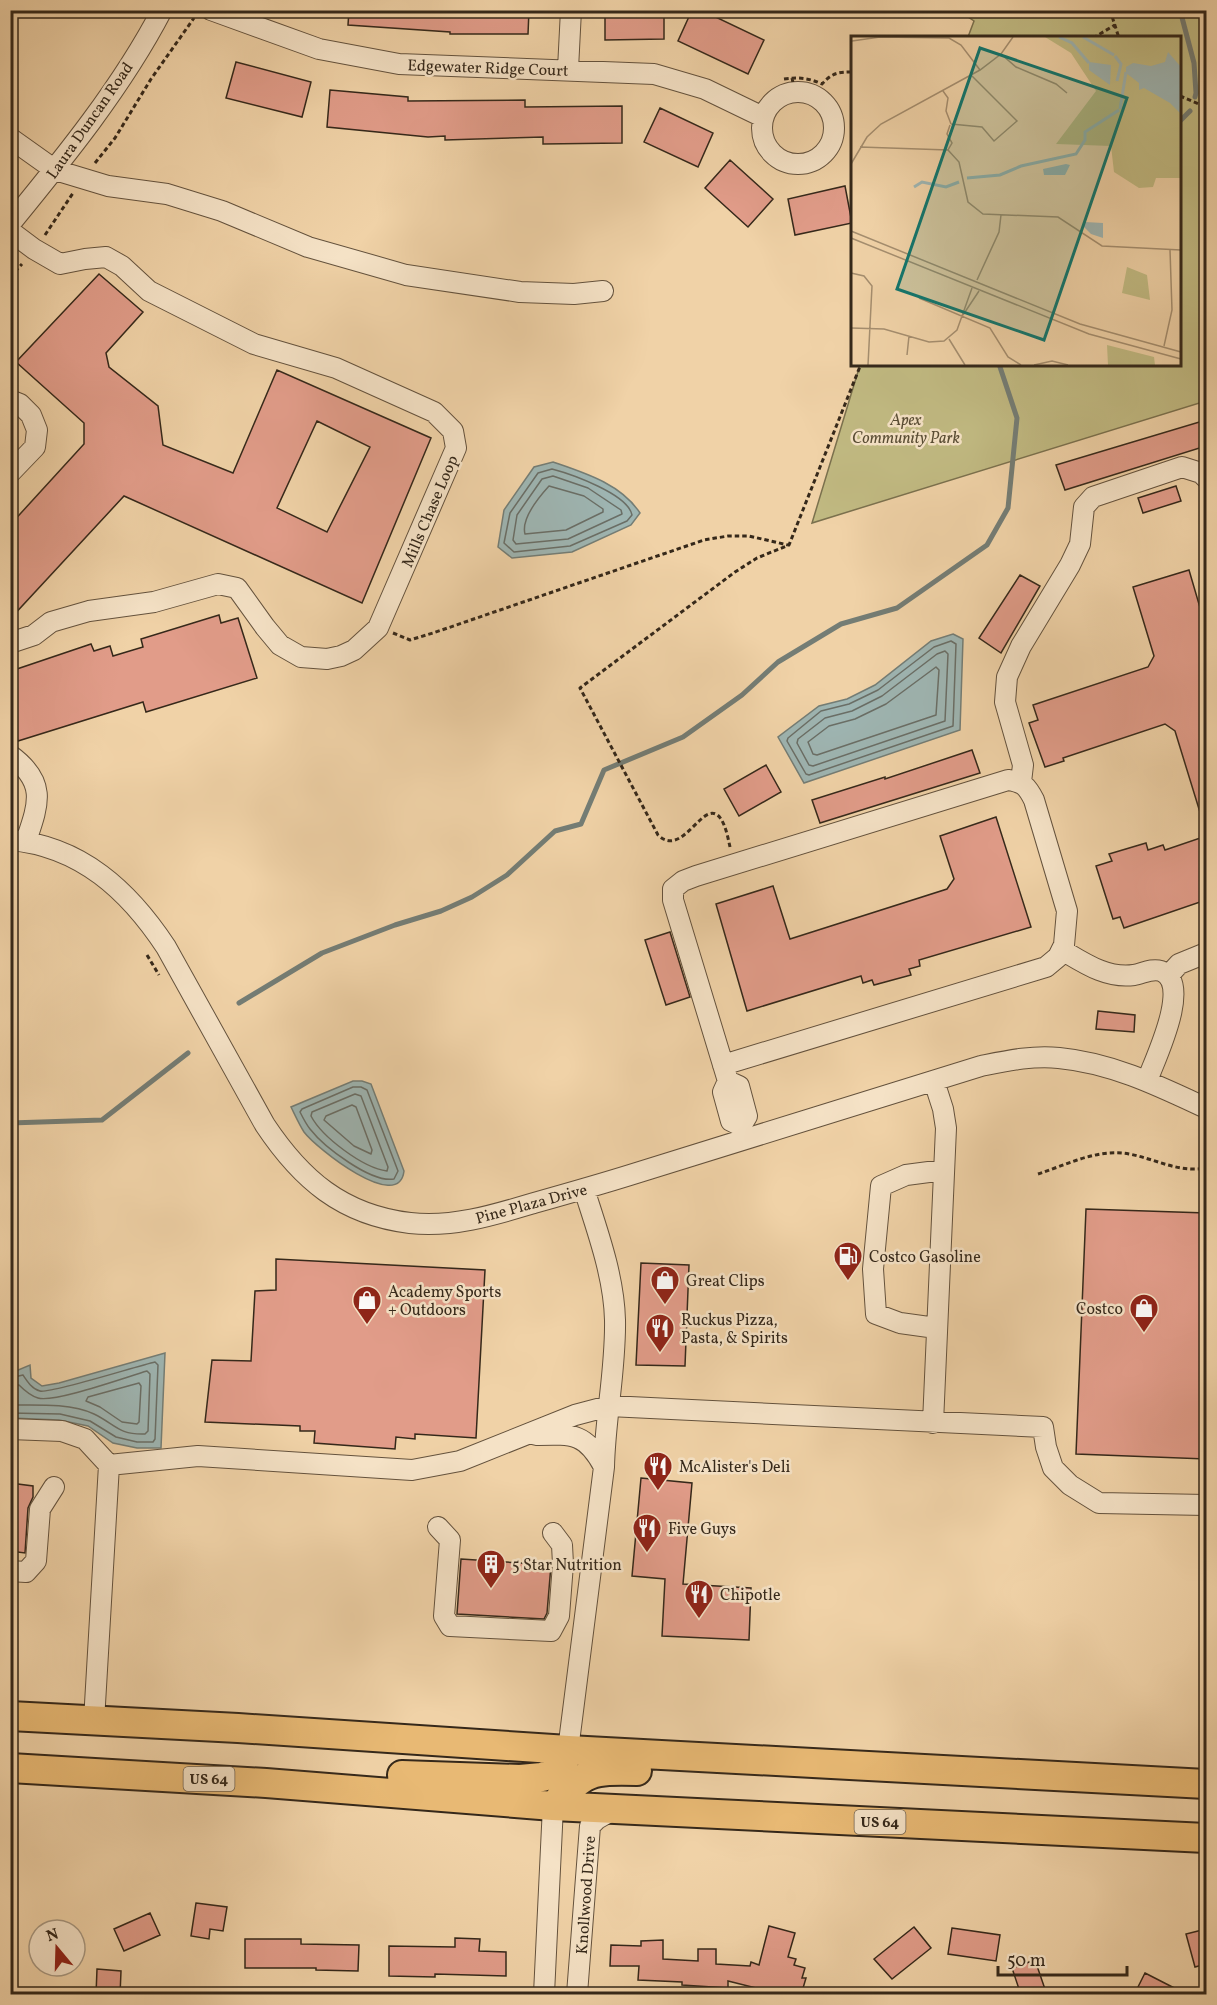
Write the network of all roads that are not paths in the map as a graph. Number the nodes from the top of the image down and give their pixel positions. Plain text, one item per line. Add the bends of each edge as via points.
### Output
1 (162, 10) edge
2 (211, 10) edge
3 (570, 10) edge
4 (568, 69) junction
5 (763, 117) junction
6 (10, 138) edge
7 (54, 170) junction
8 (10, 224) edge
9 (10, 231) edge
10 (603, 291) dead end
11 (10, 400) edge
12 (10, 473) edge
13 (1206, 478) edge
14 (10, 643) edge
15 (10, 755) edge
16 (1021, 782) junction
17 (18, 841) edge
18 (1062, 950) junction
19 (1206, 953) edge
20 (1168, 976) junction
21 (725, 1073) junction
22 (934, 1081) junction
23 (1147, 1081) junction
24 (1206, 1108) edge
25 (743, 1133) junction
26 (944, 1170) junction
27 (584, 1189) junction
28 (936, 1328) junction
29 (609, 1406) junction
30 (933, 1422) junction
31 (10, 1429) edge
32 (524, 1435) junction
33 (109, 1465) junction
34 (604, 1467) junction
35 (54, 1488) dead end
36 (1206, 1505) edge
37 (438, 1527) dead end
38 (552, 1533) dead end
39 (10, 1571) edge
40 (10, 1716) edge
41 (94, 1721) junction
42 (568, 1750) junction
43 (10, 1768) edge
44 (909, 1768) junction
45 (230, 1780) junction
46 (1206, 1784) edge
47 (553, 1806) junction
48 (615, 1809) junction
49 (1206, 1838) edge
50 (544, 1995) edge
51 (577, 1995) edge

1 - 7 street, Laura Duncan Road via 118,81
2 - 4 street, Edgewater Ridge Court via 319,49 399,64
3 - 4 street
4 - 5 street, Edgewater Ridge Court via 654,74 705,89
5 - 5 street via 790,83 827,106 834,129 831,141 815,159 791,163 770,151 764,141
6 - 7 street
7 - 8 street, Laura Duncan Road
7 - 10 street via 108,186 167,194 222,211 308,247 406,275 520,292
9 - 14 street, Mills Chase Loop via 60,264 106,257 149,291 254,344 336,368 434,412 453,431 456,448 378,628 354,650 341,656 301,657 280,645 237,588 218,584 154,602 89,611 51,622 34,635
11 - 12 street via 31,415 37,430 35,447
13 - 16 street via 1182,467 1093,497 1084,507 1080,544 1007,676 1005,702 1023,765
15 - 17 street via 24,765 36,782 37,802
16 - 18 street via 1034,800 1067,911
16 - 21 street via 1008,780 683,880 673,889
17 - 27 street, Pine Plaza Drive via 48,847 92,868 133,903 166,947 265,1125 303,1174 333,1197 377,1216 409,1223 447,1224
18 - 20 street via 1093,969 1110,974 1132,975 1151,970
18 - 21 street via 1046,967
19 - 20 street via 1179,964
20 - 23 street via 1173,991 1169,1023
21 - 25 street via 739,1086 747,1116
22 - 23 street, Pine Plaza Drive via 981,1066 1057,1058 1100,1064
22 - 25 street, Pine Plaza Drive
22 - 26 street via 946,1128
23 - 24 street, Pine Plaza Drive
25 - 27 street, Pine Plaza Drive
26 - 28 street
26 - 28 street via 906,1174 881,1186 873,1269 876,1314 900,1323
27 - 29 street via 613,1297
28 - 30 street
29 - 30 street
29 - 32 street
29 - 34 street
30 - 36 street via 1043,1427 1053,1468 1070,1485 1099,1503
31 - 33 street via 62,1431 85,1439
32 - 33 street via 460,1461 412,1470 198,1456
32 - 34 street via 577,1437 591,1446
33 - 41 street
34 - 42 street
35 - 39 street via 40,1509 36,1561 26,1572
37 - 38 street via 450,1540 444,1617 450,1626 551,1631 559,1616 563,1564 562,1545
40 - 41 highway
41 - 42 highway
42 - 44 highway
42 - 45 highway via 555,1773 520,1779 375,1774 273,1775
43 - 45 highway, US 64
44 - 46 highway
44 - 47 highway via 826,1775 602,1771 581,1778
45 - 47 highway, US 64
47 - 48 highway, US 64
47 - 50 street
48 - 49 highway, US 64
48 - 51 street, Knollwood Drive via 590,1826

